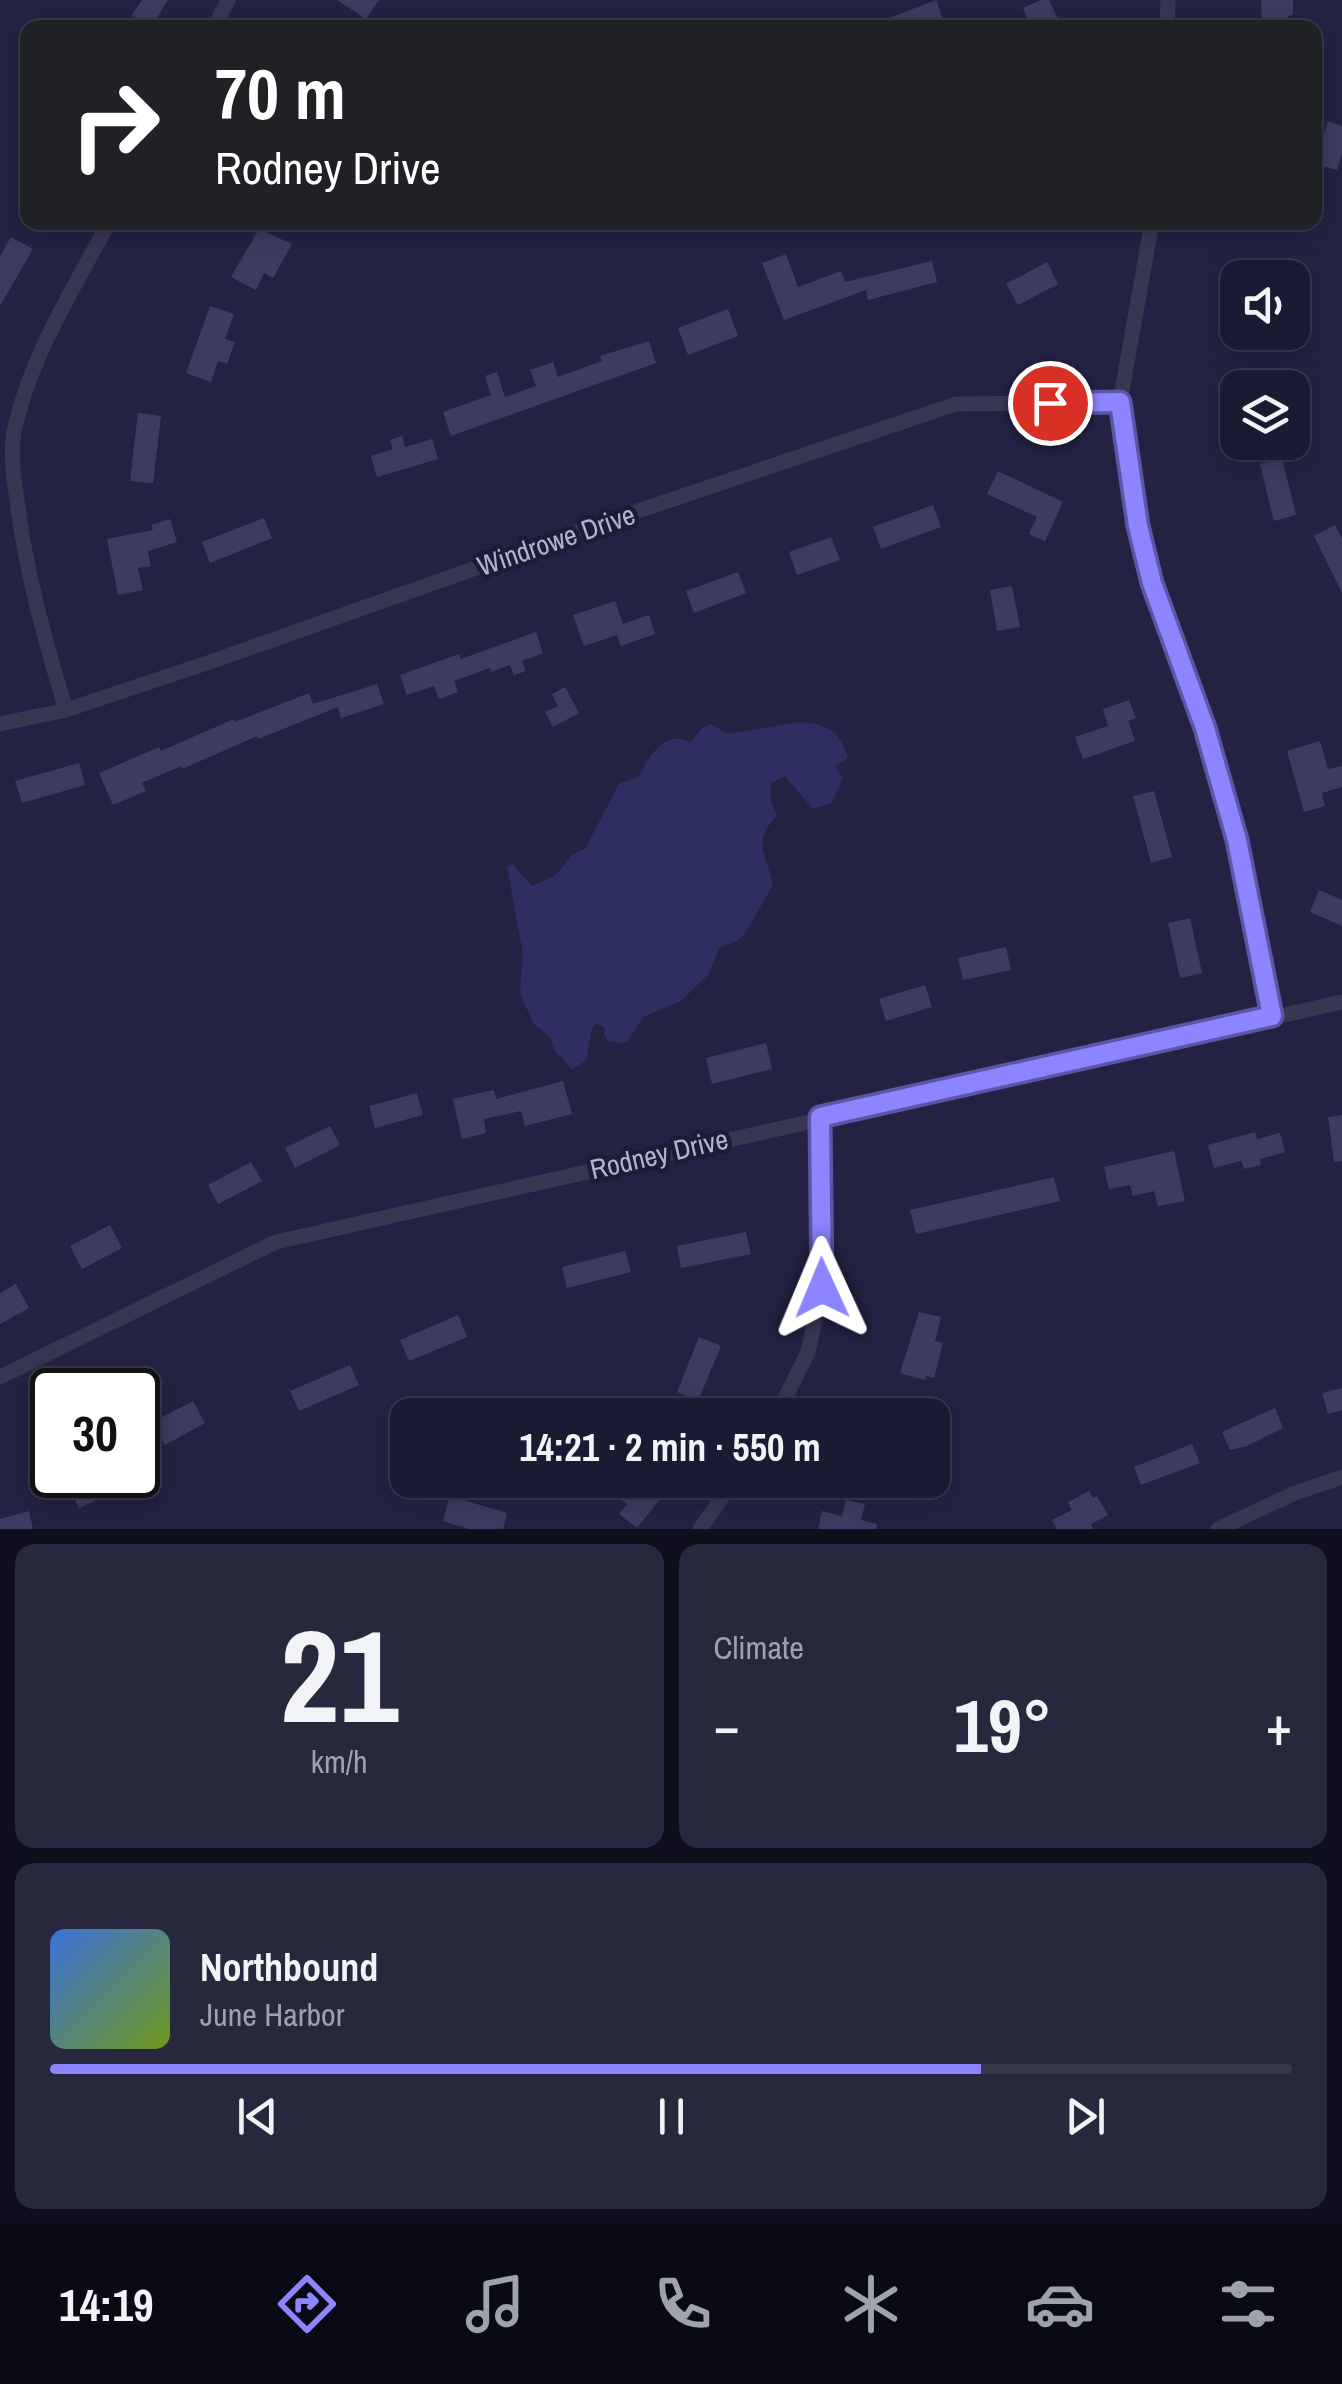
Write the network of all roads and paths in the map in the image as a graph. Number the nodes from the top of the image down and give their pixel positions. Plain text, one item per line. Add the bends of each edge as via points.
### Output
1 (105, 230) edge
2 (1151, 230) edge
3 (1120, 402) junction
4 (66, 710) junction
5 (0, 724) edge
6 (1342, 1002) edge
7 (1272, 1016) junction
8 (820, 1117) junction
9 (0, 1378) edge
10 (785, 1398) edge
11 (1342, 1477) edge
12 (723, 1498) edge
13 (705, 1527) edge
14 (1218, 1529) edge

1 - 4 street via 38,355 14,434 22,538
2 - 3 street
3 - 4 street, Windrowe Drive via 956,404
3 - 7 street via 1152,583 1237,840
4 - 5 street, Windrowe Drive
6 - 7 street, Rodney Drive
7 - 8 street, Rodney Drive
8 - 9 street, Rodney Drive via 276,1242
8 - 10 street via 822,1288 808,1352
11 - 14 street
12 - 13 street

